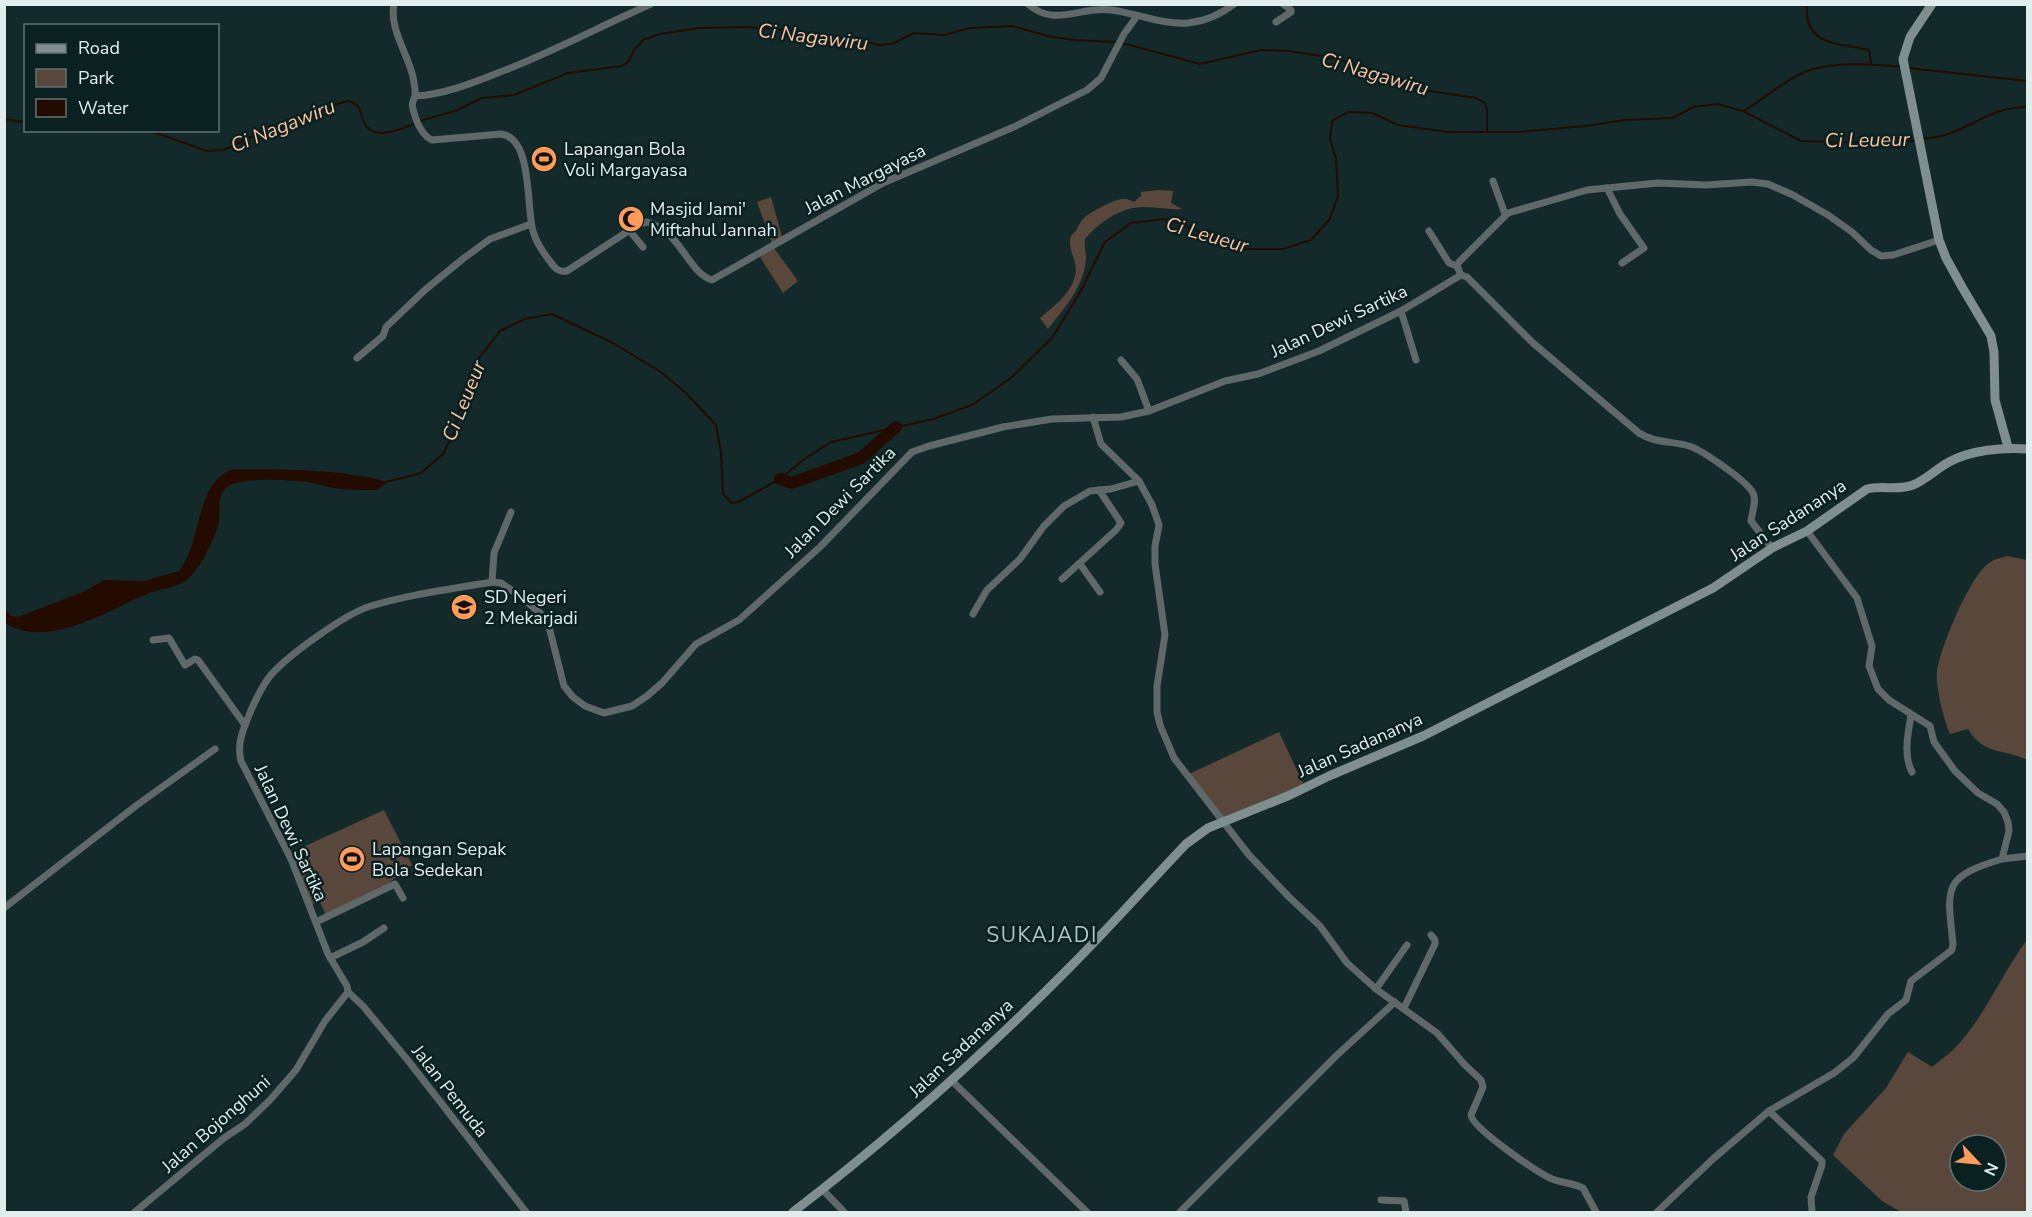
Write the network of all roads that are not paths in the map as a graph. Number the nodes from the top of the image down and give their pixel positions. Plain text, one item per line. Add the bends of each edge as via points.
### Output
1 (394, 4) edge
2 (651, 4) edge
3 (1028, 4) edge
4 (1234, 4) edge
5 (1283, 4) edge
6 (1932, 4) edge
7 (1137, 16) junction
8 (1276, 22) dead end
9 (415, 96) junction
10 (1493, 181) dead end
11 (1607, 188) junction
12 (1505, 214) junction
13 (531, 224) junction
14 (629, 230) junction
15 (1429, 231) dead end
16 (1939, 240) junction
17 (643, 246) dead end
18 (1622, 263) dead end
19 (1457, 266) junction
20 (1461, 275) junction
21 (1401, 311) junction
22 (357, 358) dead end
23 (1121, 360) dead end
24 (1416, 360) dead end
25 (1149, 411) junction
26 (1093, 417) junction
27 (2008, 447) junction
28 (2028, 449) edge
29 (1139, 481) junction
30 (1099, 490) junction
31 (511, 512) dead end
32 (1807, 531) junction
33 (1772, 548) junction
34 (1080, 564) junction
35 (1062, 579) dead end
36 (492, 582) junction
37 (1100, 592) dead end
38 (973, 614) dead end
39 (153, 640) dead end
40 (1911, 716) junction
41 (245, 725) junction
42 (215, 749) dead end
43 (1912, 772) dead end
44 (1222, 822) junction
45 (2028, 856) edge
46 (2002, 860) junction
47 (403, 898) dead end
48 (4, 908) edge
49 (316, 922) junction
50 (384, 928) dead end
51 (1431, 936) dead end
52 (1407, 945) dead end
53 (330, 958) junction
54 (1376, 989) junction
55 (348, 992) junction
56 (1395, 1002) junction
57 (1404, 1008) junction
58 (952, 1081) junction
59 (1769, 1111) junction
60 (823, 1190) junction
61 (1382, 1200) dead end
62 (135, 1212) edge
63 (526, 1212) edge
64 (793, 1212) edge
65 (844, 1212) edge
66 (1085, 1212) edge
67 (1180, 1212) edge
68 (1404, 1212) edge
69 (1413, 1212) edge
70 (1596, 1212) edge
71 (1657, 1212) edge
72 (1812, 1212) edge

1 - 9 street, Jalan Margayasa via 395,25 410,64
2 - 9 street via 466,86
3 - 7 street via 1043,15 1107,9
4 - 7 street via 1215,17 1185,23
5 - 8 street via 1291,12
6 - 16 street via 1903,55
7 - 14 street, Jalan Margayasa via 1101,78 1087,90 1016,126 883,183 715,280 704,275 667,232 646,222
9 - 13 street, Jalan Margayasa via 412,105 420,129 432,140 501,134 513,138 524,168
10 - 12 street
11 - 12 street via 1587,190
11 - 16 street via 1658,183 1768,184 1828,215 1876,254 1893,255
11 - 18 street via 1644,248
12 - 19 street
13 - 14 street, Jalan Margayasa via 539,246 562,272
13 - 22 street via 490,239 464,258 426,289
14 - 17 street
15 - 19 street via 1449,263
16 - 27 street via 1991,336 1995,400
19 - 20 street
20 - 21 street, Jalan Dewi Sartika
20 - 33 street via 1533,343 1640,433 1698,450 1736,476 1753,492 1752,524
21 - 24 street
21 - 25 street, Jalan Dewi Sartika via 1319,351
23 - 25 street via 1137,379
25 - 26 street, Jalan Dewi Sartika
26 - 29 street via 1101,444
26 - 36 street, Jalan Dewi Sartika via 1060,417 1008,426 912,452 756,606 696,644 647,696 616,711 595,711 568,692 547,619 501,583
27 - 28 street, Jalan Sadananya
27 - 32 street, Jalan Sadananya via 1952,460 1907,487 1867,489
29 - 30 street
29 - 44 street via 1159,525 1155,564 1165,635 1157,686 1160,725 1174,758
30 - 34 street via 1121,523
30 - 38 street via 1086,492 1044,526 1020,559 987,591
31 - 36 street via 494,553
32 - 33 street, Jalan Sadananya
32 - 40 street via 1857,598 1871,642 1869,666 1877,687
33 - 44 street, Jalan Sadananya via 1713,588 1423,736
34 - 35 street
34 - 37 street
36 - 41 street, Jalan Dewi Sartika via 400,598 350,615 271,675
39 - 41 street via 169,638 185,664 198,660
40 - 43 street via 1907,747
40 - 46 street via 1930,726 1934,742 1954,771 2004,812 2009,831
41 - 49 street, Jalan Dewi Sartika via 241,761 284,844
42 - 48 street
44 - 54 street via 1273,881 1320,926 1347,963
44 - 58 street, Jalan Sadananya via 1186,844 1076,961
45 - 46 street
46 - 59 street via 1966,872 1956,880 1949,901 1953,949 1911,981 1906,1000 1888,1014 1853,1058
47 - 49 street via 395,884
49 - 53 street, Jalan Dewi Sartika
50 - 53 street
51 - 57 street via 1435,944
52 - 54 street
53 - 55 street, Jalan Dewi Sartika
54 - 56 street
55 - 62 street, Jalan Bojonghuni via 325,1021 296,1070 265,1106
55 - 63 street, Jalan Pemuda via 403,1055
56 - 57 street
56 - 67 street
57 - 70 street via 1437,1033 1482,1082 1471,1118 1474,1124 1550,1178 1583,1188
58 - 60 street, Jalan Sadananya
58 - 66 street
59 - 71 street
59 - 72 street via 1822,1161 1810,1197
60 - 64 street, Jalan Sadananya
60 - 65 street
61 - 68 street via 1404,1201
68 - 69 street

